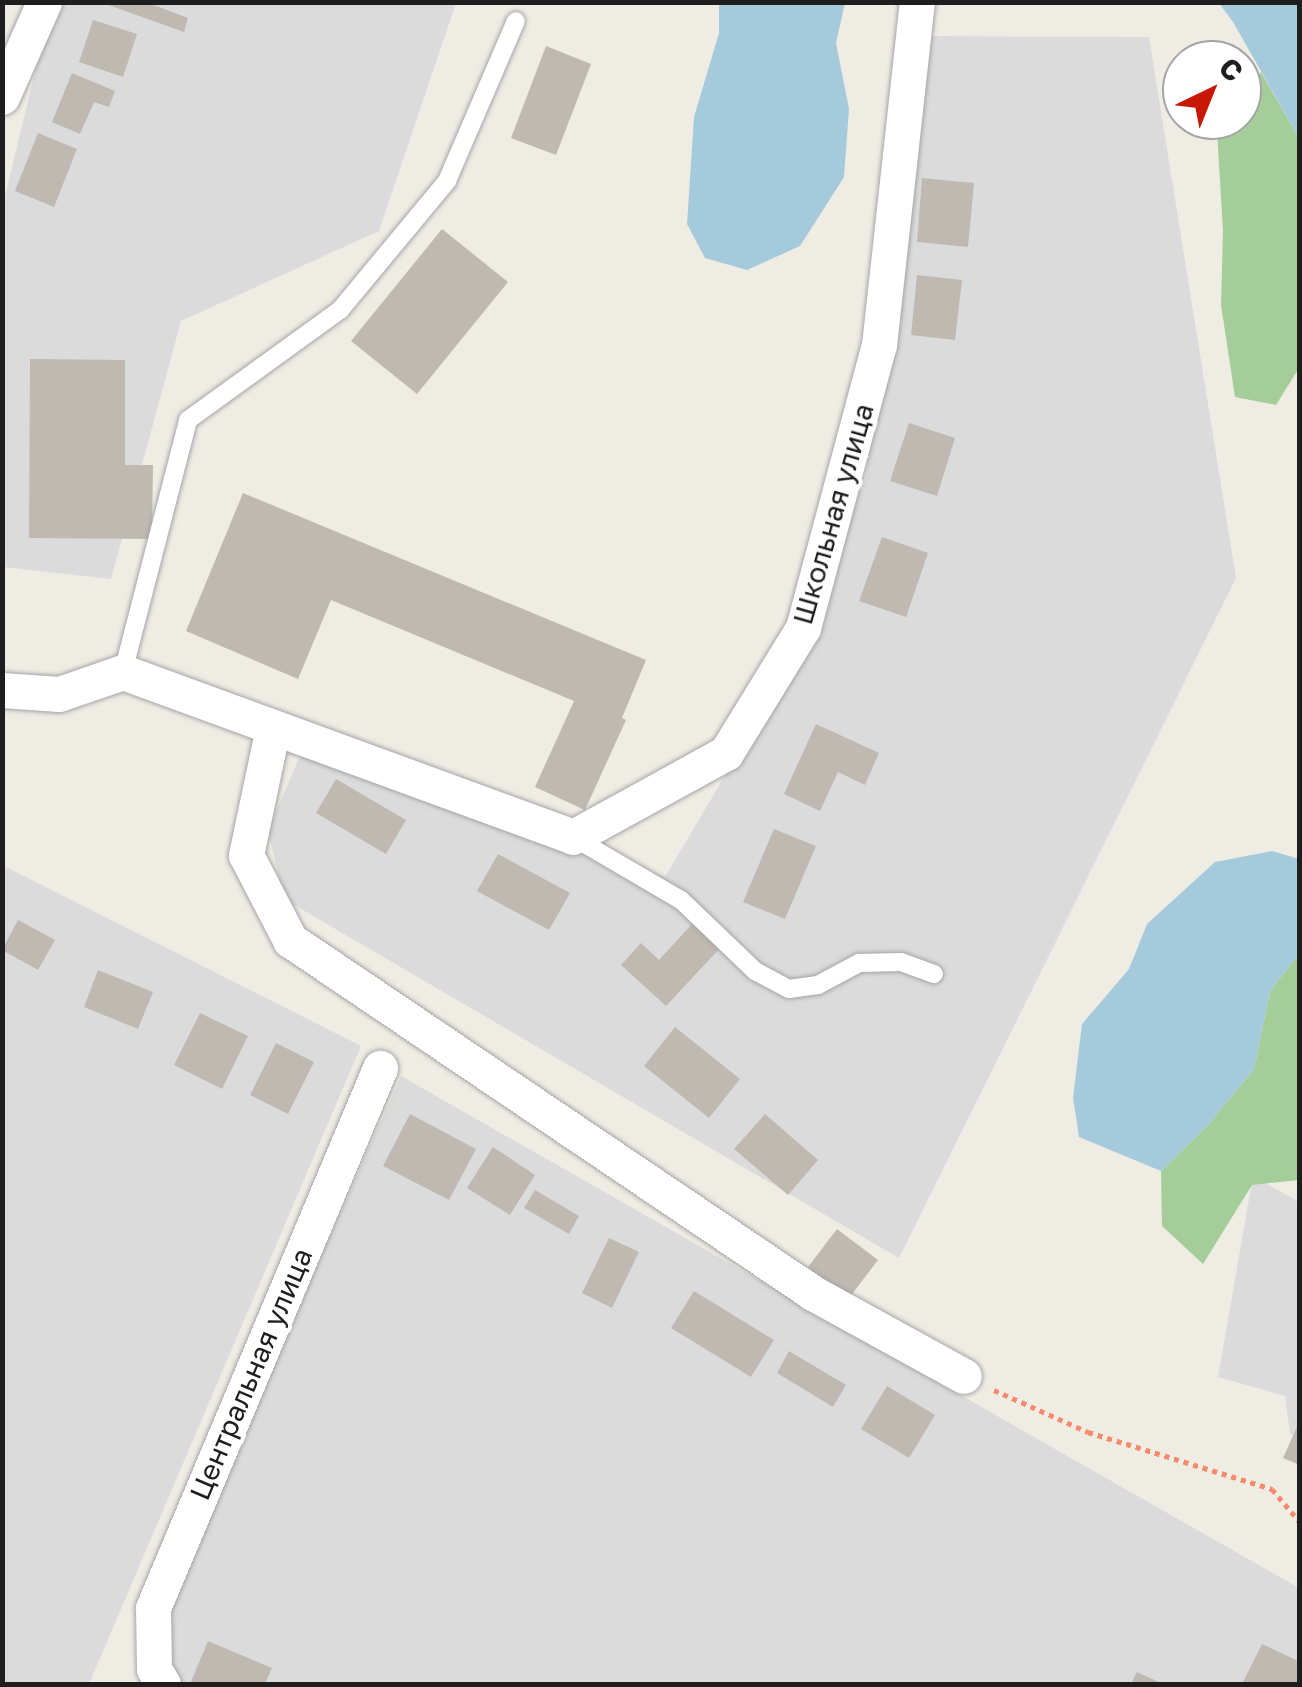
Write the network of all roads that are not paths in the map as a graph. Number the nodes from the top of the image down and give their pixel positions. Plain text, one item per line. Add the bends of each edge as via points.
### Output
1 (44, 2) edge
2 (918, 2) edge
3 (516, 21) dead end
4 (2, 97) edge
5 (124, 672) junction
6 (2, 690) edge
7 (273, 727) junction
8 (574, 837) junction
9 (934, 974) dead end
10 (380, 1068) dead end
11 (964, 1376) road end
12 (163, 1684) edge

1 - 4 street
2 - 8 street, Школьная улица via 879,345 804,628 726,753
3 - 5 lane via 447,182 340,310 188,420
5 - 6 street via 59,694
5 - 7 street
7 - 8 street
7 - 11 street via 246,855 290,940 813,1294
8 - 9 lane via 681,900 755,972 789,988 818,986 859,963 901,962
10 - 12 street, Центральная улица via 153,1608 154,1670

